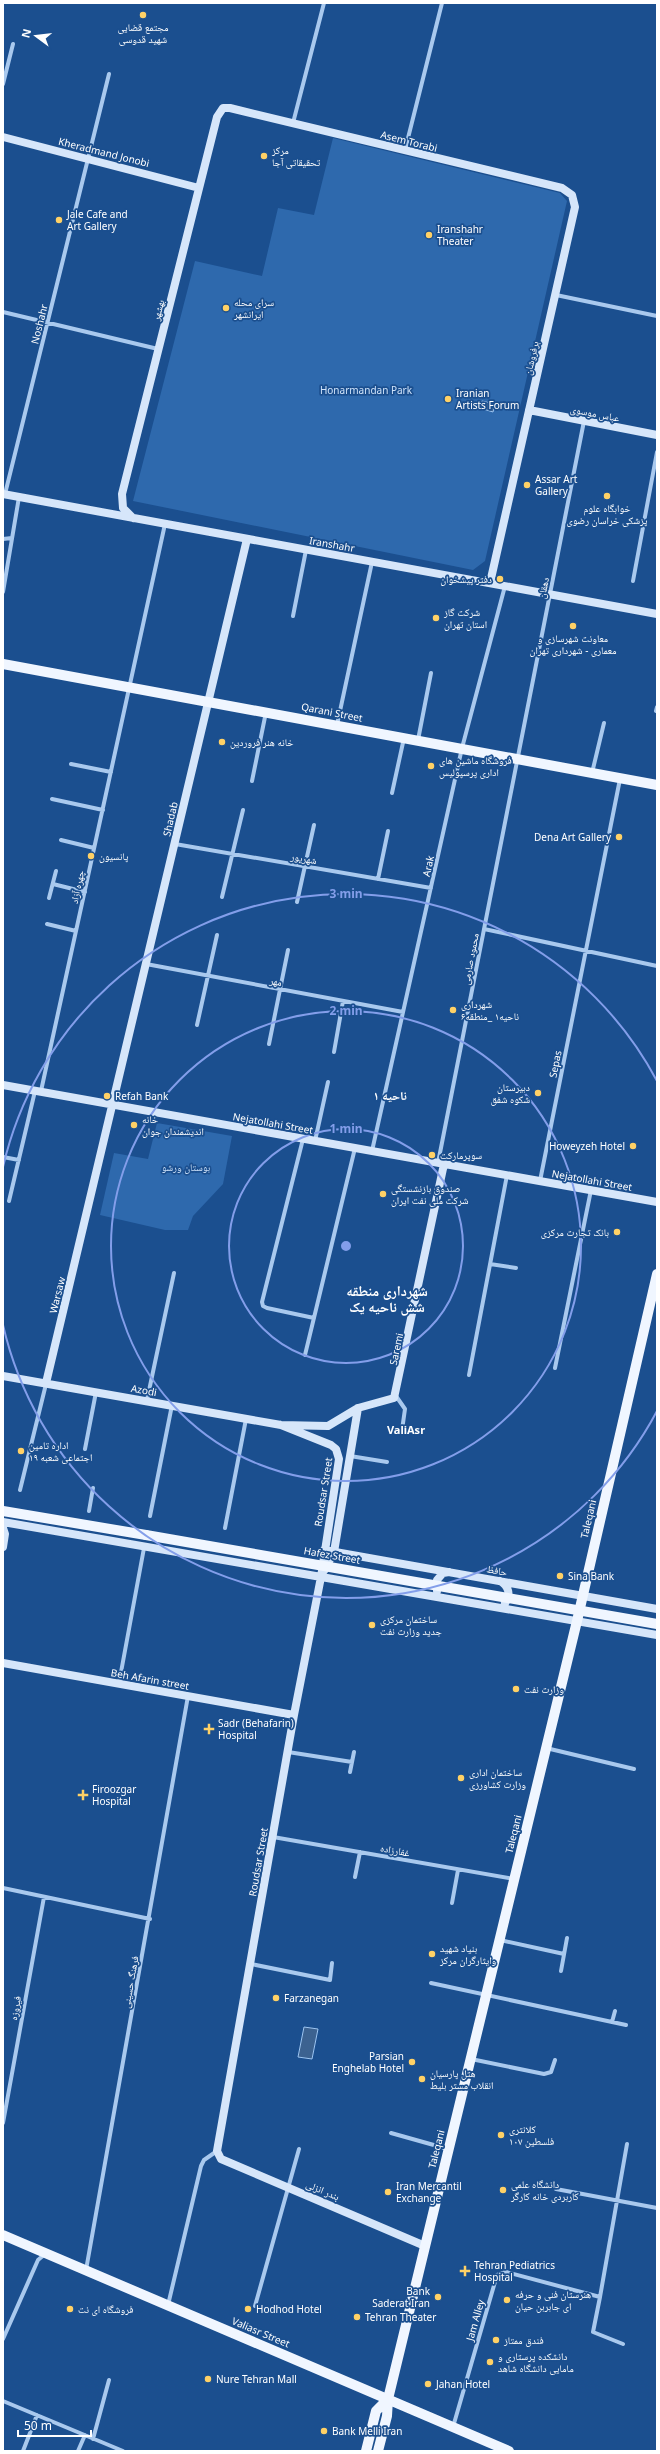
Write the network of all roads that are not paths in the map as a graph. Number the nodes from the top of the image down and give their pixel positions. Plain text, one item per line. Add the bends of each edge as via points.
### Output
1 (324, 3) edge
2 (442, 3) edge
3 (13, 44) dead end
4 (109, 74) dead end
5 (3, 84) edge
6 (227, 107) joint
7 (293, 123) junction
8 (3, 137) edge
9 (405, 150) junction
10 (89, 158) junction
11 (199, 188) junction
12 (575, 207) joint
13 (555, 295) junction
14 (3, 312) edge
15 (657, 316) edge
16 (48, 323) junction
17 (158, 349) junction
18 (529, 410) junction
19 (584, 421) junction
20 (657, 435) edge
21 (657, 452) edge
22 (4, 494) edge
23 (19, 497) junction
24 (133, 518) junction
25 (165, 524) junction
26 (12, 538) junction
27 (3, 539) edge
28 (247, 539) junction
29 (306, 549) junction
30 (372, 562) junction
31 (634, 581) dead end
32 (490, 583) junction
33 (505, 586) junction
34 (3, 592) edge
35 (550, 594) junction
36 (657, 614) edge
37 (293, 616) dead end
38 (3, 664) edge
39 (431, 673) dead end
40 (130, 687) junction
41 (209, 701) junction
42 (266, 712) junction
43 (604, 724) dead end
44 (337, 725) junction
45 (404, 738) junction
46 (418, 740) junction
47 (462, 748) junction
48 (518, 759) junction
49 (70, 764) dead end
50 (111, 772) junction
51 (592, 773) junction
52 (620, 778) junction
53 (252, 781) dead end
54 (657, 785) edge
55 (392, 793) dead end
56 (52, 799) dead end
57 (103, 810) junction
58 (243, 810) dead end
59 (314, 825) dead end
60 (388, 831) dead end
61 (61, 840) dead end
62 (175, 844) junction
63 (94, 848) junction
64 (232, 854) junction
65 (305, 866) junction
66 (56, 871) dead end
67 (378, 879) junction
68 (52, 884) junction
69 (431, 888) junction
70 (85, 892) junction
71 (222, 897) dead end
72 (49, 898) dead end
73 (297, 902) dead end
74 (47, 924) dead end
75 (484, 929) junction
76 (76, 931) junction
77 (217, 935) dead end
78 (288, 950) dead end
79 (586, 951) junction
80 (146, 964) junction
81 (657, 966) edge
82 (208, 976) junction
83 (280, 990) junction
84 (343, 1001) junction
85 (403, 1012) junction
86 (197, 1025) dead end
87 (269, 1044) dead end
88 (334, 1052) dead end
89 (328, 1082) dead end
90 (3, 1085) edge
91 (38, 1091) junction
92 (113, 1104) junction
93 (303, 1138) junction
94 (315, 1141) junction
95 (355, 1148) junction
96 (372, 1151) junction
97 (3, 1157) edge
98 (19, 1160) junction
99 (441, 1163) junction
100 (507, 1175) junction
101 (540, 1181) junction
102 (591, 1190) junction
103 (9, 1201) dead end
104 (657, 1202) edge
105 (490, 1264) junction
106 (516, 1268) dead end
107 (174, 1273) dead end
108 (657, 1274) edge
109 (314, 1318) junction
110 (305, 1355) dead end
111 (555, 1368) dead end
112 (469, 1375) dead end
113 (3, 1376) edge
114 (46, 1383) junction
115 (96, 1392) junction
116 (396, 1396) junction
117 (147, 1400) junction
118 (172, 1405) junction
119 (358, 1408) junction
120 (246, 1419) junction
121 (282, 1425) junction
122 (402, 1430) dead end
123 (85, 1449) dead end
124 (350, 1456) junction
125 (387, 1462) dead end
126 (93, 1488) dead end
127 (20, 1490) dead end
128 (89, 1510) dead end
129 (3, 1511) edge
130 (150, 1516) dead end
131 (3, 1522) edge
132 (3, 1528) edge
133 (225, 1528) dead end
134 (3, 1547) edge
135 (144, 1548) junction
136 (324, 1550) junction
137 (334, 1552) junction
138 (451, 1572) junction
139 (321, 1577) junction
140 (495, 1580) junction
141 (582, 1596) junction
142 (446, 1599) junction
143 (489, 1606) junction
144 (657, 1609) edge
145 (576, 1621) junction
146 (657, 1624) edge
147 (657, 1635) edge
148 (3, 1663) edge
149 (119, 1683) junction
150 (188, 1696) junction
151 (294, 1715) junction
152 (546, 1748) junction
153 (287, 1752) junction
154 (354, 1752) dead end
155 (352, 1762) junction
156 (634, 1769) dead end
157 (350, 1772) dead end
158 (273, 1837) junction
159 (360, 1852) junction
160 (458, 1870) junction
161 (355, 1877) dead end
162 (514, 1880) junction
163 (3, 1888) edge
164 (44, 1897) junction
165 (452, 1903) dead end
166 (150, 1919) junction
167 (567, 1938) dead end
168 (499, 1940) junction
169 (564, 1954) junction
170 (332, 1963) dead end
171 (251, 1964) junction
172 (561, 1971) dead end
173 (430, 1983) dead end
174 (486, 1995) junction
175 (615, 2011) dead end
176 (612, 2022) junction
177 (626, 2025) dead end
178 (470, 2059) junction
179 (555, 2060) dead end
180 (3, 2123) edge
181 (391, 2133) dead end
182 (627, 2144) dead end
183 (299, 2149) dead end
184 (448, 2149) junction
185 (217, 2151) junction
186 (288, 2186) junction
187 (556, 2189) dead end
188 (617, 2200) junction
189 (657, 2208) edge
190 (3, 2235) edge
191 (425, 2246) junction
192 (45, 2254) junction
193 (86, 2270) junction
194 (600, 2297) junction
195 (168, 2305) junction
196 (255, 2306) dead end
197 (3, 2339) edge
198 (623, 2344) dead end
199 (109, 2380) dead end
200 (388, 2399) junction
201 (3, 2401) edge
202 (37, 2415) junction
203 (453, 2427) junction
204 (85, 2435) junction
205 (93, 2439) junction
206 (23, 2451) edge
207 (78, 2451) edge
208 (122, 2451) edge
209 (366, 2451) edge
210 (378, 2451) edge
211 (508, 2451) edge

1 - 7 street
2 - 9 street
3 - 5 street
4 - 10 street, Noshahr
6 - 7 street, Asem Torabi
6 - 11 street, بهشهر via 221,110 217,117
7 - 9 street, Asem Torabi
8 - 10 street, Kheradmand Jonobi
9 - 12 street, Asem Torabi via 566,189 572,195
10 - 11 street, Kheradmand Jonobi
10 - 16 street, Noshahr
11 - 17 street, بهشهر
12 - 13 street, برفروشان
13 - 15 street
13 - 18 street, برفروشان
14 - 16 street
16 - 17 street
16 - 22 street, Noshahr
17 - 24 street, بهشهر via 121,497 123,508
18 - 19 street, عباس موسوی
18 - 32 street, برفروشان
19 - 20 street, عباس موسوی
19 - 35 street, دهقان
21 - 31 street
22 - 23 street, Iranshahr
23 - 24 street, Iranshahr
23 - 26 street
24 - 25 street, Iranshahr
25 - 28 street, Iranshahr
25 - 40 street, چهره آزاد
26 - 27 street
26 - 34 street
28 - 29 street, Iranshahr
28 - 41 street, Shadab
29 - 30 street, Iranshahr
29 - 37 street
30 - 32 street, Iranshahr
30 - 44 street
32 - 33 street, Iranshahr
33 - 35 street, Iranshahr
33 - 47 street, Arak
35 - 36 street, Iranshahr
35 - 48 street, دهقان
38 - 40 main road, Qarani Street
39 - 46 street
40 - 41 main road, Qarani Street
40 - 50 street, چهره آزاد
41 - 42 main road, Qarani Street
41 - 62 street, Shadab
42 - 44 main road, Qarani Street
42 - 53 street
43 - 51 street
44 - 45 main road, Qarani Street
45 - 46 main road, Qarani Street
45 - 55 street
46 - 47 main road, Qarani Street
47 - 48 main road, Qarani Street
47 - 69 street, Arak
48 - 51 main road, Qarani Street
48 - 75 street, محمود صارمی
49 - 50 street
50 - 57 street, چهره آزاد
51 - 52 main road, Qarani Street
52 - 54 main road, Qarani Street
52 - 79 street, Sepas
56 - 57 street
57 - 63 street, چهره آزاد
58 - 64 street
59 - 65 street
60 - 67 street
61 - 63 street
62 - 64 street, شهریور
62 - 80 street, Shadab
63 - 70 street, چهره آزاد
64 - 65 street, شهریور
64 - 71 street
65 - 67 street, شهریور
65 - 73 street
66 - 68 street
67 - 69 street, شهریور
68 - 70 street
68 - 72 street
69 - 85 street, Arak
70 - 76 street, چهره آزاد
74 - 76 street
75 - 79 street
75 - 99 street, محمود صارمی
76 - 91 street, چهره آزاد
77 - 82 street
78 - 83 street
79 - 81 street
79 - 101 street, Sepas
80 - 82 street, مهر
80 - 92 street, Shadab
82 - 83 street, مهر
82 - 86 street
83 - 84 street, مهر
83 - 87 street
84 - 85 street, مهر
84 - 88 street
85 - 96 street, Arak
89 - 94 street
90 - 91 street, Nejatollahi Street
91 - 92 street, Nejatollahi Street
91 - 98 street, چهره آزاد
92 - 93 street, Nejatollahi Street
92 - 114 street, Warsaw
93 - 94 street, Nejatollahi Street
93 - 109 street via 262,1302 263,1306
94 - 95 street, Nejatollahi Street
95 - 96 street, Nejatollahi Street
95 - 109 street
96 - 99 street, Nejatollahi Street
97 - 98 street
98 - 103 street, چهره آزاد
99 - 100 street, Nejatollahi Street
99 - 116 street, Saremi
100 - 101 street, Nejatollahi Street
100 - 105 street
101 - 102 street, Nejatollahi Street
102 - 104 street, Nejatollahi Street
102 - 111 street
105 - 106 street
105 - 112 street
107 - 117 street
108 - 141 main road, Taleqani
109 - 110 street
113 - 114 street, Azodi
114 - 115 street, Azodi
114 - 127 street, Warsaw
115 - 117 street, Azodi
115 - 123 street
116 - 119 street
116 - 122 street via 405,1409
117 - 118 street, Azodi
118 - 120 street, Azodi
118 - 130 street
119 - 121 street via 328,1426
119 - 124 street, Roudsar Street
120 - 121 street, Azodi
120 - 133 street
121 - 136 street, Roudsar Street via 325,1441 339,1453
124 - 125 street
124 - 137 street, Roudsar Street
126 - 128 street
129 - 146 main road, Hafez Street, bridge
131 - 135 street
132 - 134 street
135 - 139 street
135 - 149 street
136 - 137 street, حافظ
136 - 139 street
137 - 138 street, حافظ
137 - 139 street, Roudsar Street
138 - 140 street, حافظ
138 - 142 street via 439,1576 436,1584 438,1593
139 - 142 street
139 - 151 street, Roudsar Street
140 - 141 street, حافظ
140 - 143 street via 507,1588 508,1597 503,1605
141 - 144 street, حافظ
141 - 145 main road, Taleqani
142 - 143 street
143 - 145 street
145 - 147 street
145 - 152 main road, Taleqani
148 - 149 street, Beh Afarin street
149 - 150 street, Beh Afarin street
150 - 151 street, Beh Afarin street
150 - 166 street, فرهنگ حسینی
151 - 153 street, Roudsar Street
152 - 156 street
152 - 162 main road, Taleqani
153 - 155 street
153 - 158 street, Roudsar Street
154 - 155 street
155 - 157 street
158 - 159 street, غفارزاده
158 - 171 street, Roudsar Street
159 - 160 street, غفارزاده
159 - 161 street
160 - 162 street, غفارزاده
160 - 165 street
162 - 168 main road, Taleqani
163 - 164 street
164 - 166 street
164 - 180 street, فیروزه
166 - 193 street, فرهنگ حسینی
167 - 169 street
168 - 169 street
168 - 174 main road, Taleqani
169 - 172 street
170 - 171 street via 330,1980
171 - 185 street, Roudsar Street
173 - 174 street
174 - 176 street
174 - 178 main road, Taleqani
175 - 176 street
176 - 177 street
178 - 179 street via 544,2074 551,2072
178 - 184 main road, Taleqani
181 - 184 street
182 - 188 street
183 - 186 street
184 - 191 main road, Taleqani
185 - 186 street, بندر انزلی via 222,2159
185 - 195 street via 204,2160 201,2166
186 - 191 street, بندر انزلی
186 - 196 street
187 - 188 street
188 - 189 street
188 - 194 street
190 - 192 main road, Valiasr Street
191 - 200 main road, Taleqani
192 - 193 main road, Valiasr Street
192 - 197 street via 38,2260
193 - 195 main road, Valiasr Street
194 - 198 street via 593,2332
194 - 203 street, Jam Alley via 506,2272 497,2275
195 - 200 main road, Valiasr Street
199 - 205 street
200 - 203 main road, Valiasr Street
200 - 209 main road, Taleqani via 376,2411
200 - 210 main road, Taleqani via 387,2416
201 - 202 street
202 - 204 street
202 - 206 street
203 - 211 main road, Valiasr Street
204 - 205 street
204 - 207 street
205 - 208 street

